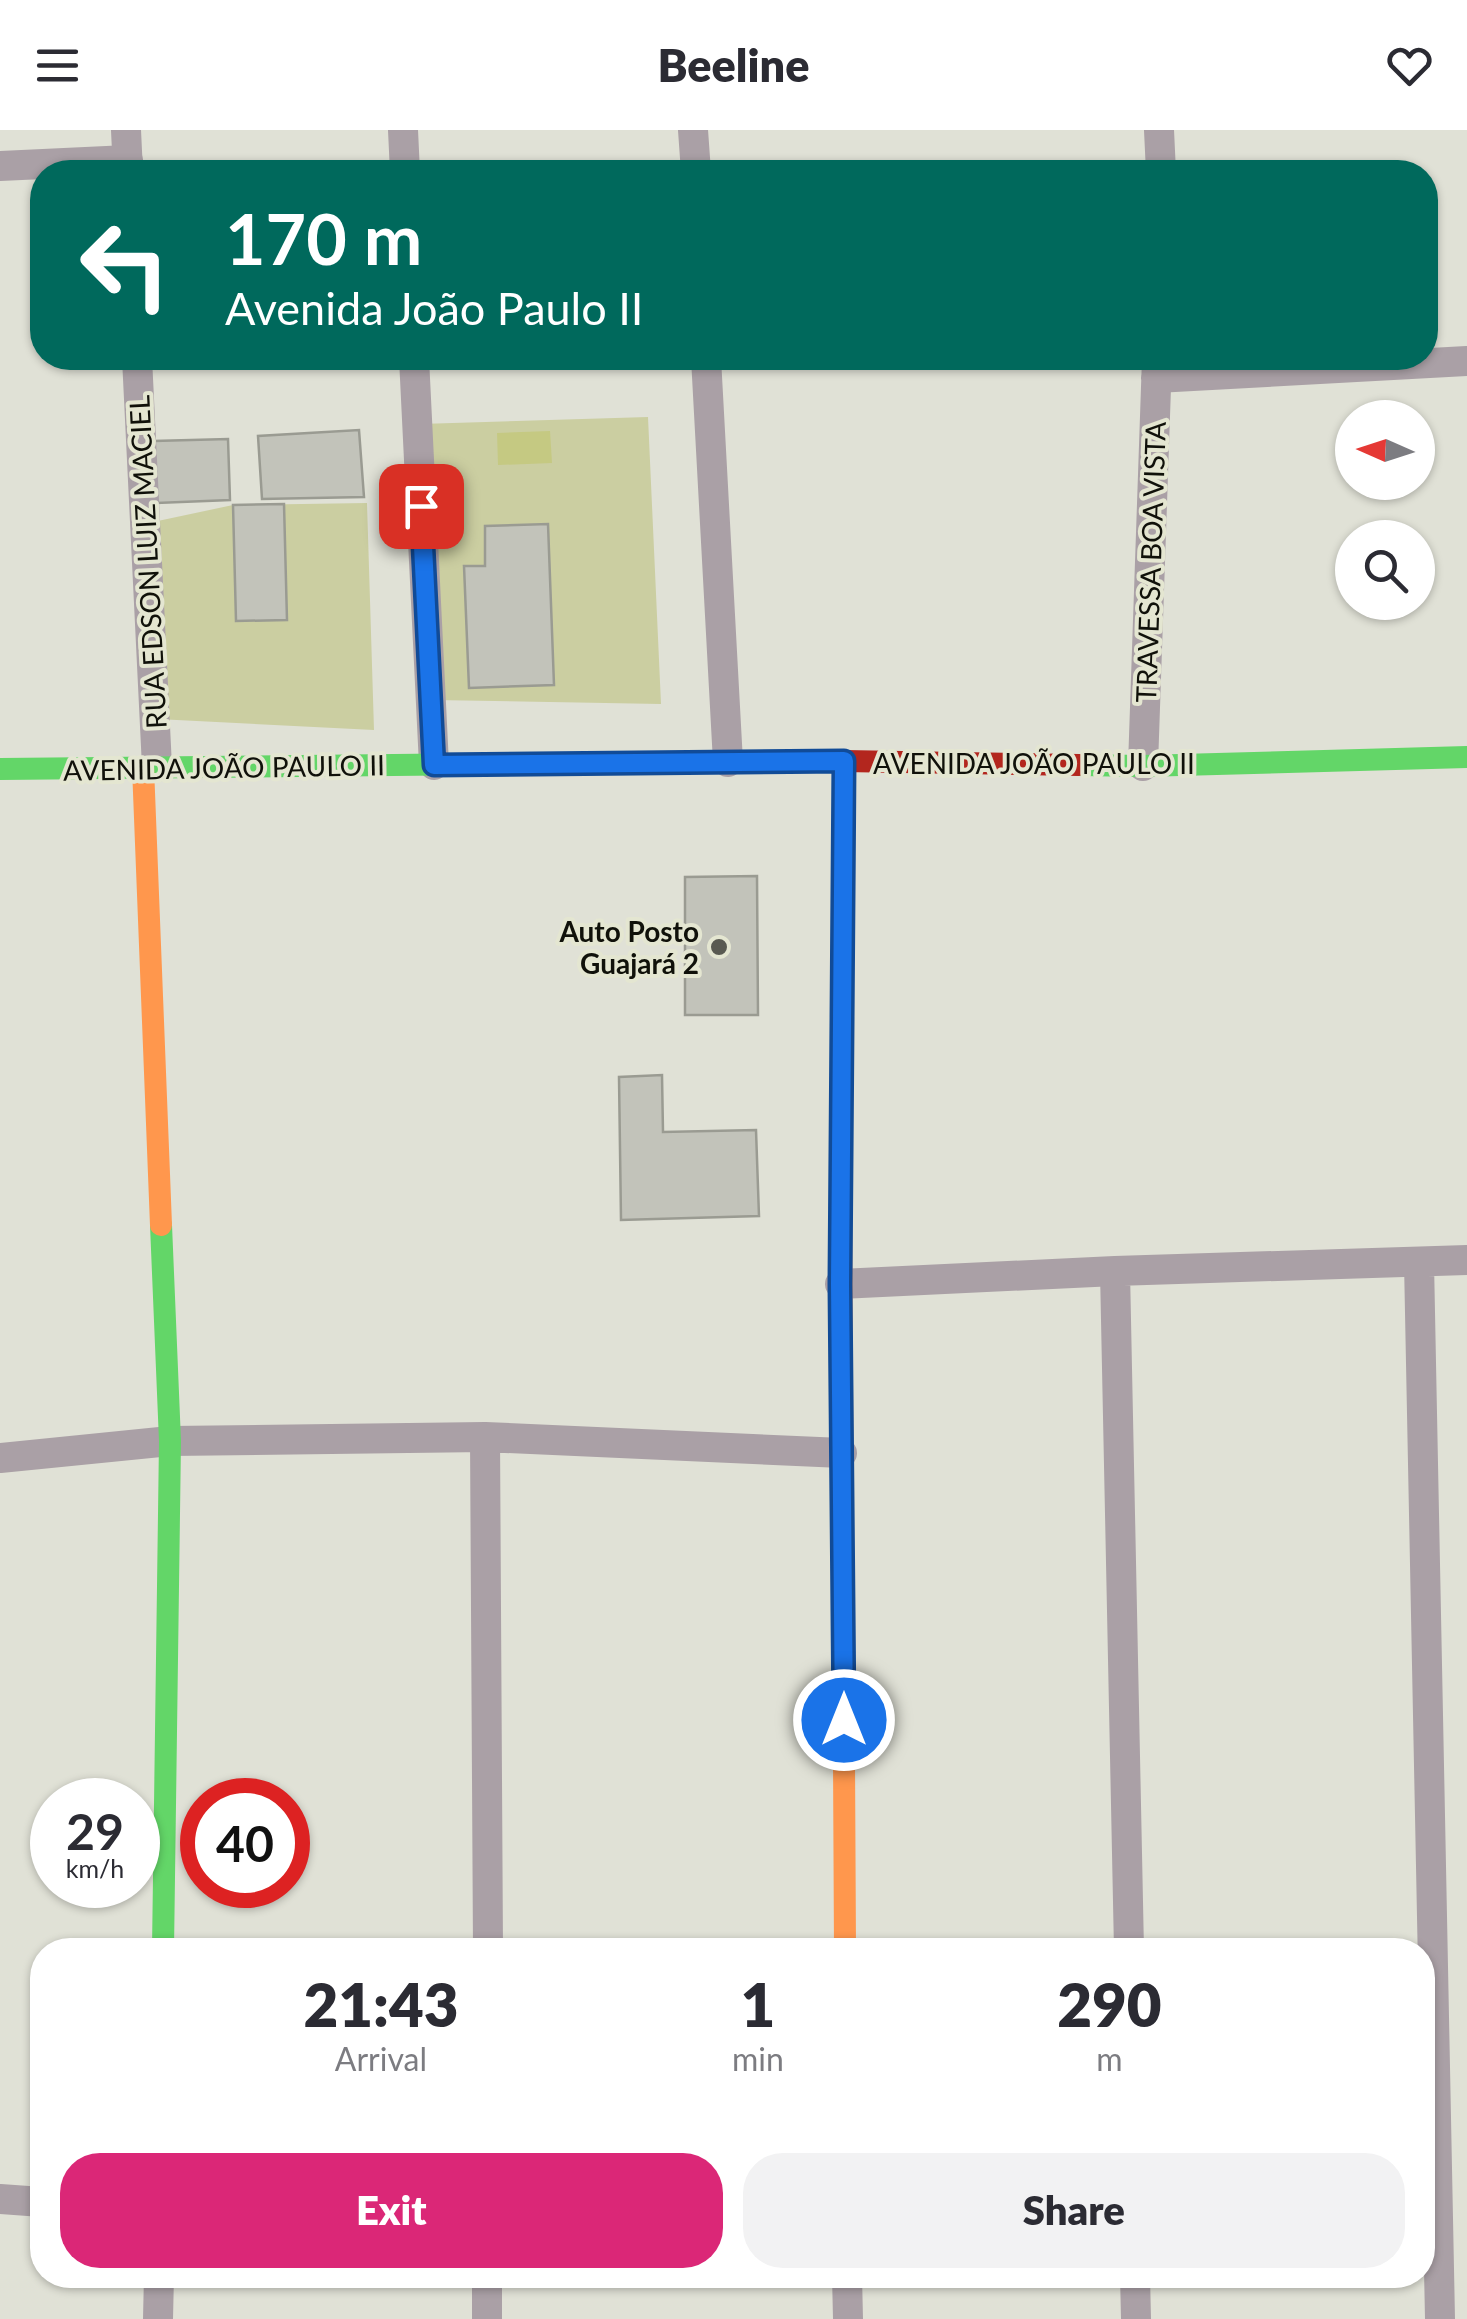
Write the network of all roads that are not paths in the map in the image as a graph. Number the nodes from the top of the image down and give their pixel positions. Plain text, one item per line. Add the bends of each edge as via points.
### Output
1 (403, 130) edge
2 (693, 130) edge
3 (1160, 130) edge
4 (127, 154) edge
5 (64, 160) edge
6 (404, 160) edge
7 (695, 160) edge
8 (1161, 160) edge
9 (30, 163) edge
10 (0, 166) edge
11 (1467, 361) edge
12 (1438, 362) edge
13 (137, 370) edge
14 (415, 370) edge
15 (707, 370) edge
16 (1156, 370) edge
17 (1467, 757) edge
18 (844, 761) junction
19 (728, 762) junction
20 (434, 765) junction
21 (1144, 766) junction
22 (150, 767) junction
23 (0, 770) edge
24 (1467, 1260) edge
25 (1419, 1262) junction
26 (1115, 1272) junction
27 (840, 1284) junction
28 (485, 1437) junction
29 (170, 1441) junction
30 (842, 1453) junction
31 (0, 1458) edge
32 (163, 1938) edge
33 (488, 1938) edge
34 (845, 1938) edge
35 (1128, 1938) edge
36 (1432, 1938) edge
37 (1435, 2067) edge
38 (0, 2199) edge
39 (30, 2201) edge
40 (159, 2288) edge
41 (488, 2288) edge
42 (847, 2288) edge
43 (1135, 2288) edge
44 (158, 2319) edge
45 (487, 2319) edge
46 (848, 2319) edge
47 (1136, 2319) edge
48 (1440, 2319) edge

1 - 6 street
2 - 7 street
3 - 8 street
4 - 5 street
9 - 10 street
11 - 12 street
13 - 22 street, RUA EDSON LUIZ MACIEL
14 - 20 street
15 - 19 street
16 - 21 street, TRAVESSA BOA VISTA
17 - 21 street, AVENIDA JOÃO PAULO II
18 - 19 street, AVENIDA JOÃO PAULO II
18 - 21 street, AVENIDA JOÃO PAULO II
18 - 27 street
19 - 20 street, AVENIDA JOÃO PAULO II
20 - 22 street, AVENIDA JOÃO PAULO II
22 - 23 street, AVENIDA JOÃO PAULO II
22 - 29 street
24 - 25 street
25 - 26 street
25 - 36 street
26 - 27 street
26 - 35 street
27 - 30 street
28 - 29 street
28 - 30 street
28 - 33 street
29 - 31 street
29 - 32 street
30 - 34 street
37 - 48 street
38 - 39 street
40 - 44 street
41 - 45 street
42 - 46 street
43 - 47 street

